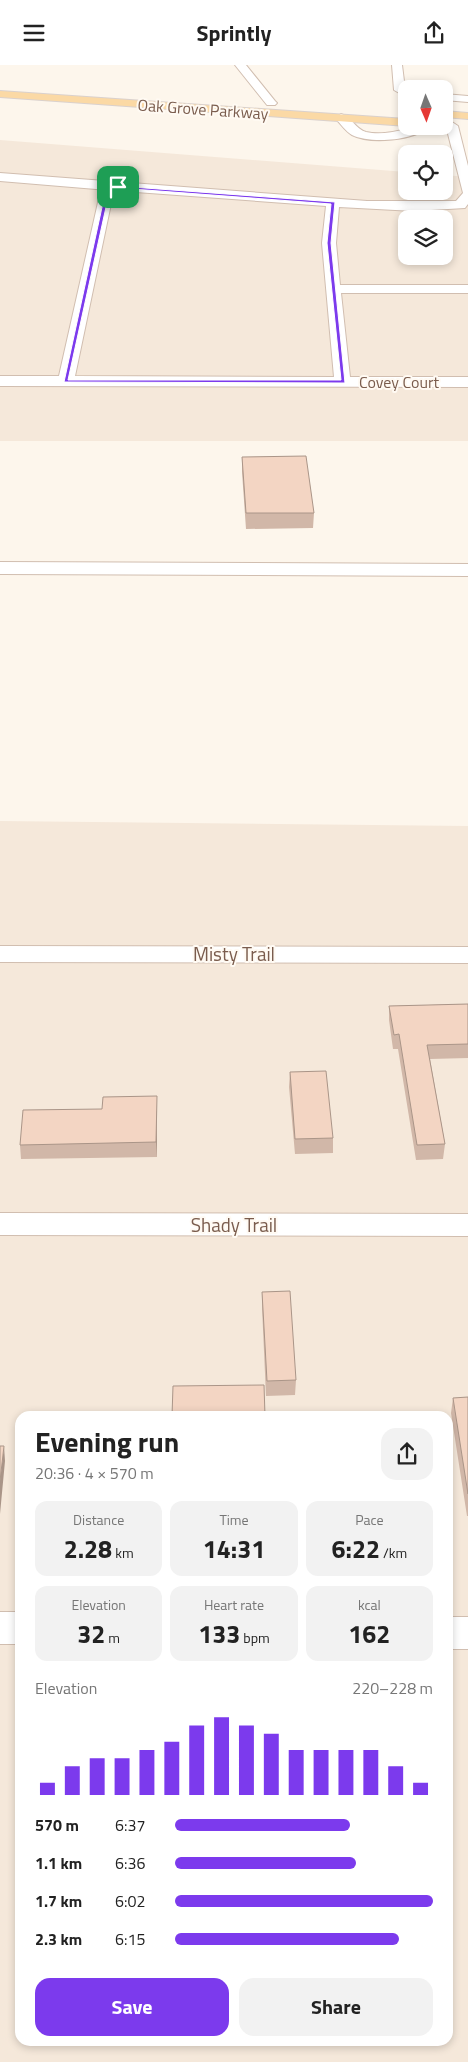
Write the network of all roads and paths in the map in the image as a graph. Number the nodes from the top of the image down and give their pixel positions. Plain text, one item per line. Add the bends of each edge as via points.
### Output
1 (240, 65) edge
2 (398, 65) edge
3 (399, 80) edge
4 (0, 84) edge
5 (0, 94) edge
6 (453, 98) edge
7 (468, 99) edge
8 (272, 103) junction
9 (398, 111) edge
10 (453, 114) edge
11 (468, 115) edge
12 (341, 118) junction
13 (398, 122) edge
14 (453, 126) edge
15 (468, 127) edge
16 (400, 135) edge
17 (451, 135) edge
18 (0, 177) edge
19 (467, 177) edge
20 (118, 187) junction
21 (468, 191) edge
22 (464, 201) edge
23 (333, 203) junction
24 (334, 289) junction
25 (468, 289) edge
26 (0, 381) edge
27 (66, 381) junction
28 (343, 382) junction
29 (468, 382) edge
30 (0, 568) edge
31 (468, 570) edge
32 (0, 954) edge
33 (468, 955) edge
34 (0, 1224) edge
35 (468, 1225) edge
36 (0, 1628) edge
37 (15, 1629) edge
38 (453, 1633) edge
39 (468, 1633) edge

1 - 8 street
2 - 3 street
4 - 8 main road, Oak Grove Parkway
5 - 12 main road, Oak Grove Parkway
6 - 7 street
8 - 9 main road, Oak Grove Parkway
10 - 11 main road
12 - 13 main road, Oak Grove Parkway
12 - 16 street via 353,131 361,134
14 - 15 main road
17 - 19 street
18 - 20 street
19 - 21 street
20 - 23 street
20 - 27 street via 106,198
22 - 23 street via 439,207
23 - 24 street via 329,243
24 - 25 street
24 - 28 street
26 - 27 street, Covey Court
27 - 28 street, Covey Court
28 - 29 street, Covey Court
30 - 31 street
32 - 33 street, Misty Trail
34 - 35 street, Shady Trail
36 - 37 street
38 - 39 street

